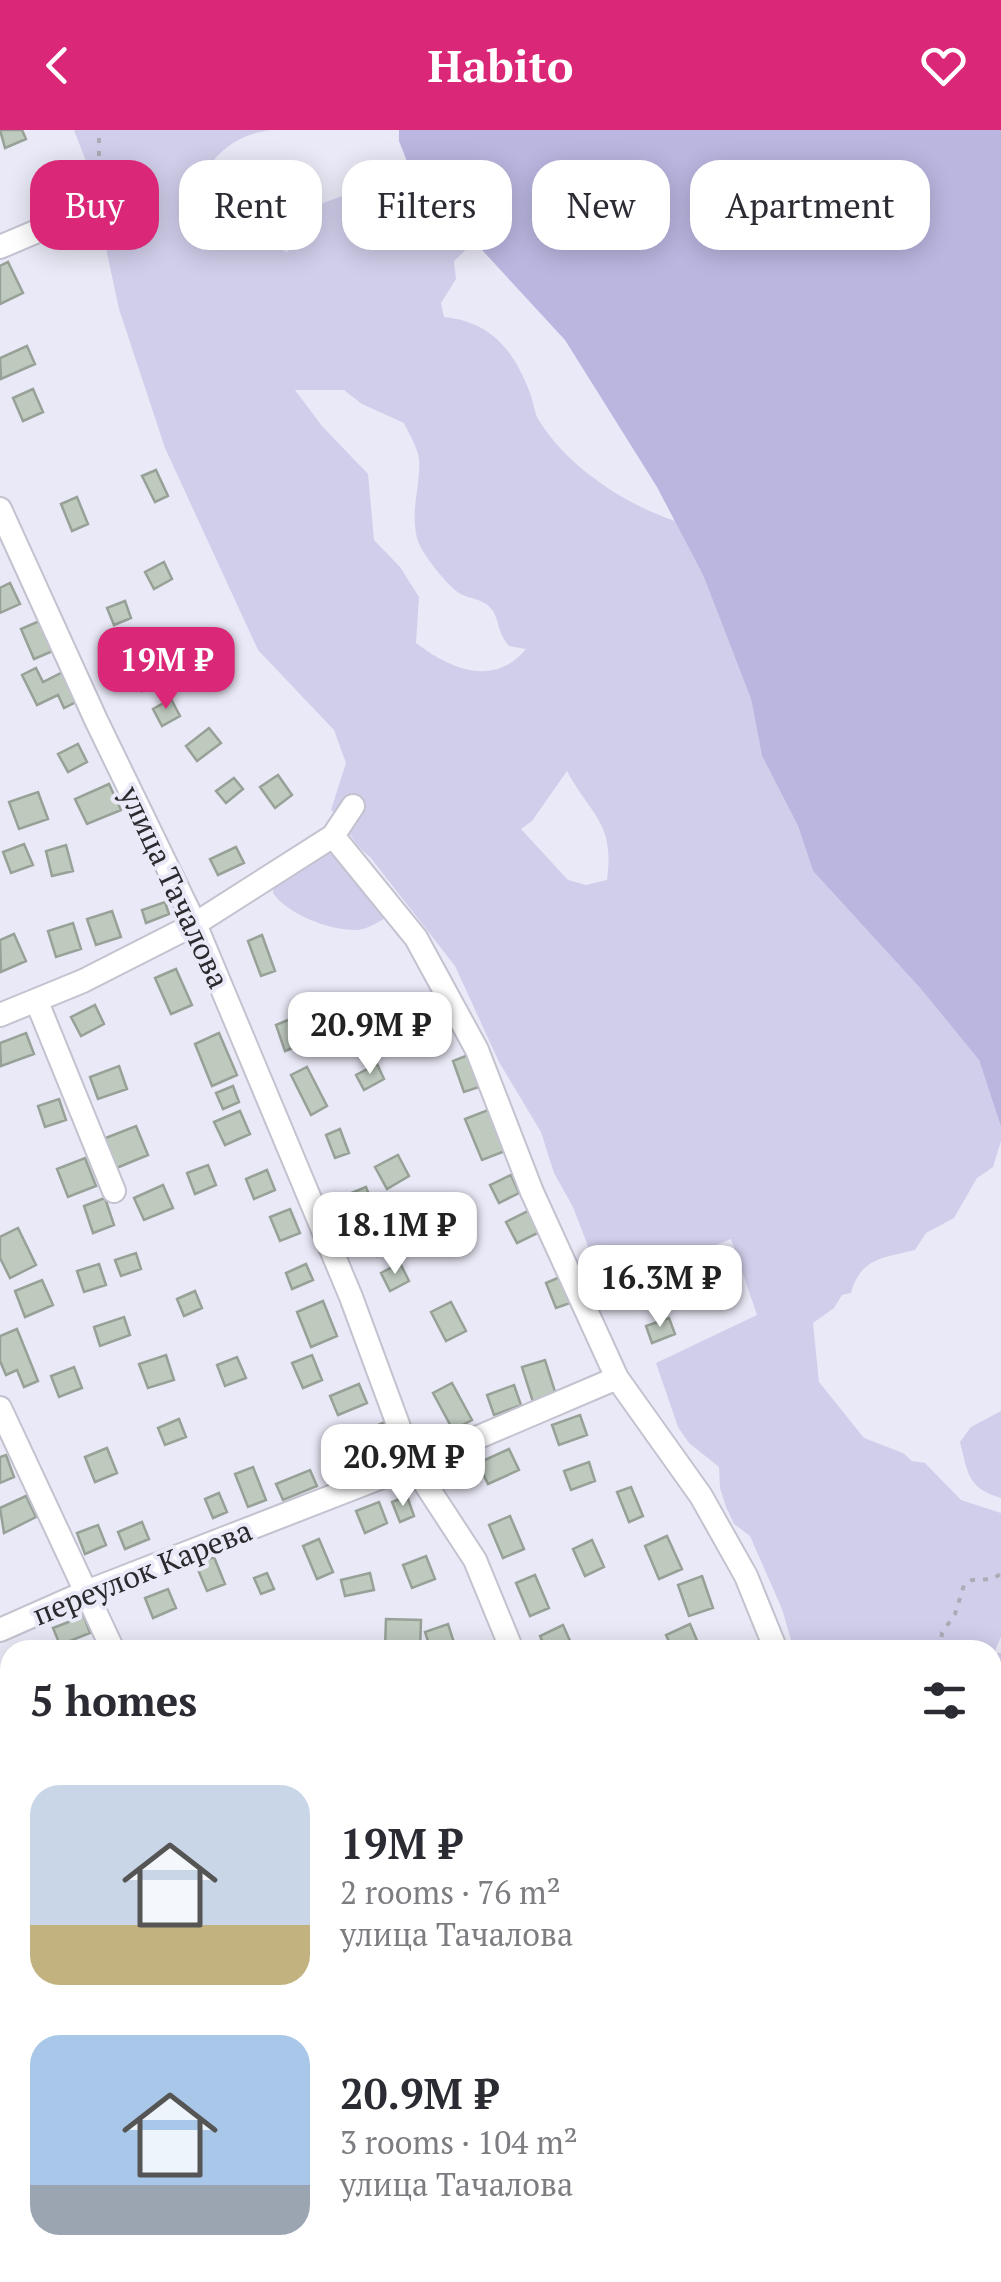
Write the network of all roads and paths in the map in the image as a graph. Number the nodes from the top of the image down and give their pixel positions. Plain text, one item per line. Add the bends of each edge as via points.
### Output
1 (99, 130) edge
2 (99, 160) edge
3 (30, 234) edge
4 (0, 247) edge
5 (0, 509) edge
6 (353, 806) dead end
7 (333, 836) junction
8 (195, 924) junction
9 (37, 1002) junction
10 (0, 1015) edge
11 (114, 1191) dead end
12 (617, 1378) junction
13 (0, 1408) edge
14 (413, 1465) junction
15 (1001, 1574) edge
16 (86, 1592) junction
17 (0, 1630) edge
18 (109, 1640) edge
19 (508, 1640) edge
20 (772, 1640) edge
21 (941, 1640) edge

1 - 2 path
3 - 4 street
5 - 8 street, улица Тачалова
6 - 7 street
7 - 8 street
7 - 12 street via 416,938 476,1050
8 - 9 street
8 - 14 street, улица Тачалова via 351,1296
9 - 10 street
9 - 11 street
12 - 14 street, переулок Карева
12 - 20 street via 701,1496 746,1576
13 - 16 street
14 - 16 street, переулок Карева
14 - 19 street, улица Тачалова via 475,1560
15 - 21 path via 961,1589
16 - 17 street, переулок Карева
16 - 18 street

